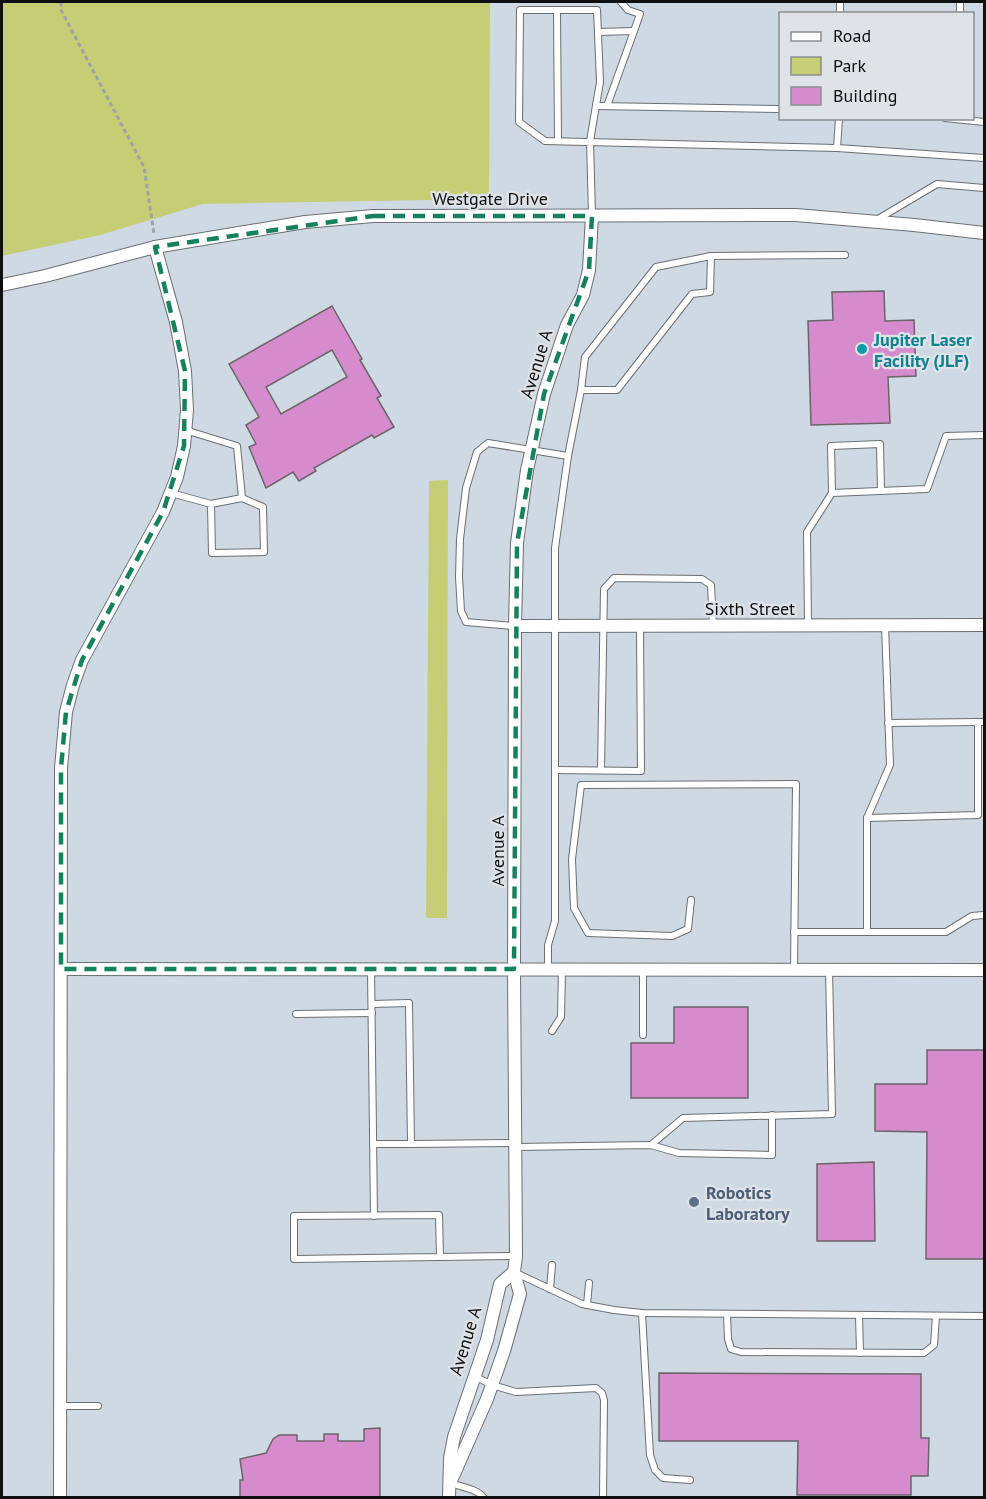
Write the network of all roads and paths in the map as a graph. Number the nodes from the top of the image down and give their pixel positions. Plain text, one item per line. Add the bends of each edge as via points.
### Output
1 (61, 2) edge
2 (597, 2) edge
3 (621, 2) edge
4 (556, 10) junction
5 (597, 10) junction
6 (634, 31) junction
7 (598, 32) junction
8 (596, 106) junction
9 (607, 106) junction
10 (779, 109) edge
11 (839, 120) edge
12 (967, 120) edge
13 (984, 122) edge
14 (558, 141) junction
15 (590, 141) junction
16 (837, 148) junction
17 (984, 158) edge
18 (984, 188) edge
19 (592, 216) junction
20 (874, 222) junction
21 (984, 233) edge
22 (155, 247) junction
23 (845, 255) dead end
24 (711, 256) junction
25 (2, 285) edge
26 (581, 390) junction
27 (185, 430) junction
28 (984, 435) edge
29 (531, 451) junction
30 (568, 456) junction
31 (881, 491) junction
32 (171, 493) junction
33 (832, 493) junction
34 (242, 498) junction
35 (211, 504) junction
36 (555, 625) junction
37 (808, 625) junction
38 (885, 625) junction
39 (984, 625) edge
40 (515, 626) junction
41 (603, 626) junction
42 (640, 626) junction
43 (713, 626) junction
44 (981, 722) edge
45 (888, 723) junction
46 (555, 770) junction
47 (601, 770) junction
48 (867, 818) junction
49 (691, 900) dead end
50 (984, 915) edge
51 (794, 932) junction
52 (867, 932) junction
53 (61, 969) junction
54 (371, 969) junction
55 (514, 969) junction
56 (548, 969) junction
57 (562, 969) junction
58 (643, 969) junction
59 (794, 969) junction
60 (829, 969) junction
61 (984, 970) edge
62 (372, 1004) junction
63 (372, 1013) junction
64 (296, 1014) dead end
65 (552, 1030) dead end
66 (643, 1035) dead end
67 (772, 1115) junction
68 (373, 1144) junction
69 (411, 1144) junction
70 (515, 1145) junction
71 (651, 1145) junction
72 (374, 1216) junction
73 (516, 1256) junction
74 (440, 1257) junction
75 (552, 1265) dead end
76 (514, 1272) junction
77 (589, 1283) dead end
78 (550, 1289) junction
79 (587, 1305) junction
80 (642, 1313) junction
81 (726, 1314) junction
82 (859, 1315) junction
83 (936, 1316) junction
84 (984, 1316) edge
85 (860, 1353) junction
86 (474, 1376) junction
87 (492, 1385) junction
88 (60, 1406) junction
89 (98, 1406) dead end
90 (690, 1480) dead end
91 (450, 1484) junction
92 (60, 1497) edge
93 (450, 1497) edge
94 (484, 1497) edge
95 (603, 1497) edge

1 - 22 path via 61,10 144,167
2 - 5 lane
3 - 6 lane via 628,10 640,14
4 - 5 lane
4 - 14 lane
4 - 14 lane via 520,10 519,122 545,141
5 - 7 lane
6 - 7 lane
6 - 9 lane
7 - 8 lane via 600,82
8 - 9 lane
8 - 15 lane
9 - 10 lane
11 - 16 lane
12 - 13 lane
14 - 15 lane
15 - 16 lane
15 - 19 lane
16 - 17 lane
18 - 20 lane via 937,184
19 - 20 street, Westgate Drive via 796,215
19 - 22 street, Westgate Drive via 373,216 305,222
19 - 29 street, Avenue A via 589,270 583,295 563,335
20 - 21 street, Westgate Drive
22 - 25 street, Westgate Drive
22 - 27 street via 185,371
23 - 24 lane
24 - 26 lane via 656,267 585,357
24 - 26 lane via 710,292 692,294 617,390
26 - 30 lane
27 - 32 street
27 - 34 lane via 237,446
28 - 31 lane via 946,436 927,489
29 - 30 lane
29 - 40 street, Avenue A via 517,543
29 - 40 lane via 488,443 477,452 466,488 460,539 461,611 466,622
30 - 36 lane via 555,548
31 - 33 lane
31 - 33 lane via 880,444 841,445 831,446
32 - 35 lane
32 - 53 street via 82,660 66,712 61,768
33 - 37 lane via 807,532
34 - 35 lane
34 - 35 lane via 263,507 264,552 212,554
36 - 40 street, Sixth Street
36 - 41 street, Sixth Street
36 - 46 lane
37 - 38 street, Sixth Street
37 - 43 street, Sixth Street
38 - 39 street, Sixth Street
38 - 45 lane
40 - 55 street, Avenue A
41 - 42 street, Sixth Street
41 - 43 lane via 604,589 614,578 702,579 711,585
41 - 47 lane
42 - 43 street, Sixth Street
42 - 47 lane via 641,771
44 - 45 lane
44 - 48 lane via 978,815
45 - 48 lane via 890,765
46 - 47 lane
46 - 56 lane via 555,921 548,945
48 - 52 lane
49 - 51 lane via 688,929 672,936 588,933 574,908 572,859 581,785 796,784
50 - 52 lane via 972,916 946,932
51 - 52 lane
51 - 59 lane
53 - 54 street
53 - 88 street
54 - 55 street
54 - 62 lane
55 - 56 street
55 - 70 street, Avenue A
56 - 57 street
57 - 58 street
57 - 65 lane via 561,1017
58 - 59 street
58 - 66 lane
59 - 60 street
60 - 61 street
60 - 67 lane via 832,1114
62 - 63 lane
62 - 69 lane via 409,1003
63 - 64 lane
63 - 68 lane
67 - 71 lane via 683,1118
67 - 71 lane via 772,1155 679,1153
68 - 69 lane
68 - 72 lane
69 - 70 lane
70 - 71 lane
70 - 73 street, Avenue A
72 - 74 lane via 439,1215
72 - 74 lane via 294,1216 294,1258
73 - 74 lane
73 - 76 street, Avenue A
75 - 78 lane
76 - 78 lane
76 - 86 street, Avenue A via 500,1284
76 - 87 street via 520,1294
77 - 79 lane
78 - 79 lane
79 - 80 lane
80 - 81 lane
80 - 90 lane via 650,1455 655,1470 663,1478
81 - 82 lane
81 - 85 lane via 731,1349 741,1352
82 - 83 lane
82 - 85 lane
83 - 84 lane
83 - 85 lane via 934,1345 924,1353
86 - 87 lane
86 - 91 street, Avenue A via 454,1437
87 - 91 street
87 - 95 lane via 516,1392 596,1388 603,1393
88 - 89 lane
88 - 92 street
91 - 93 street, Avenue A
91 - 94 lane via 477,1491

